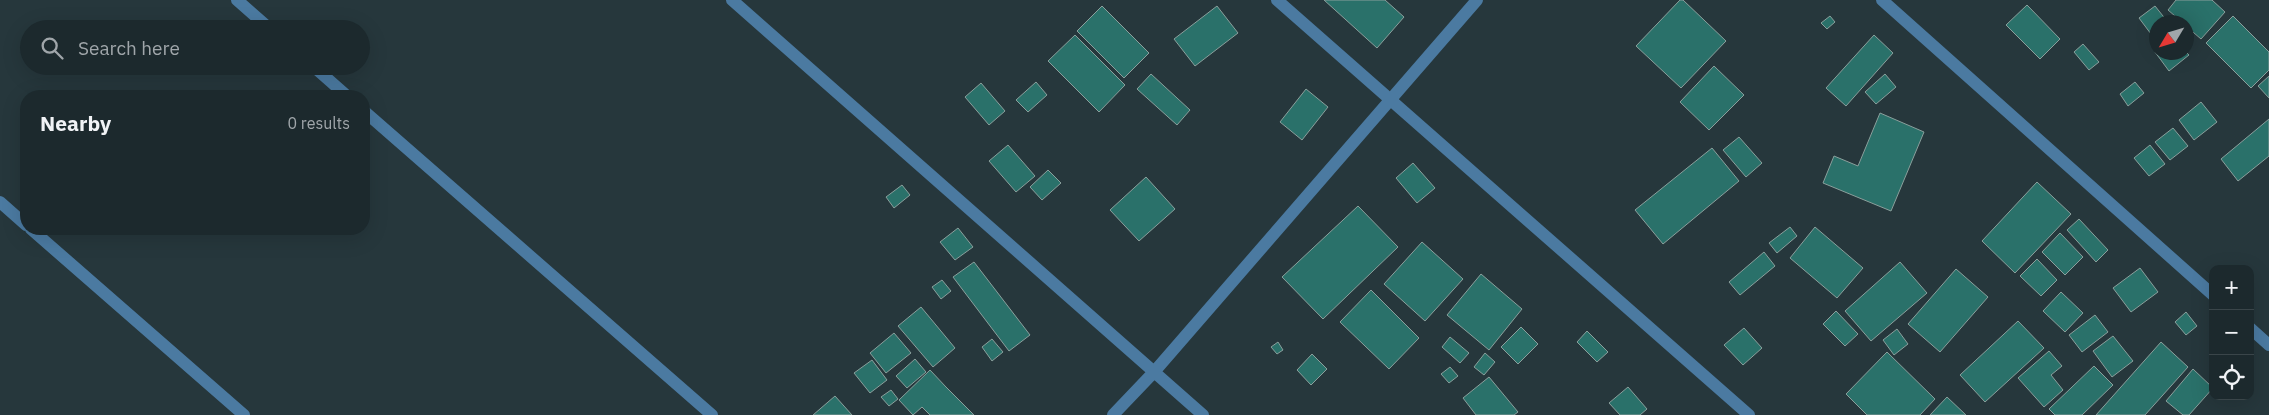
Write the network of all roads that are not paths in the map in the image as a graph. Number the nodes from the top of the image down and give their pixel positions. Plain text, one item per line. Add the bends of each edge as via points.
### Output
1 (237, 0) edge
2 (732, 0) edge
3 (1277, 0) edge
4 (1477, 0) edge
5 (1882, 0) edge
6 (260, 20) edge
7 (323, 75) edge
8 (340, 90) edge
9 (1391, 99) junction
10 (370, 115) edge
11 (0, 202) edge
12 (20, 219) edge
13 (38, 235) edge
14 (2209, 291) edge
15 (2254, 332) edge
16 (2269, 345) edge
17 (1154, 372) junction
18 (244, 415) edge
19 (712, 415) edge
20 (1113, 415) edge
21 (1203, 415) edge
22 (1749, 415) edge

1 - 6 street
2 - 17 street
3 - 9 street
4 - 9 street
5 - 14 street
7 - 8 street
9 - 17 street
9 - 22 street
10 - 19 street
11 - 12 street
13 - 18 street
15 - 16 street
17 - 20 street
17 - 21 street

